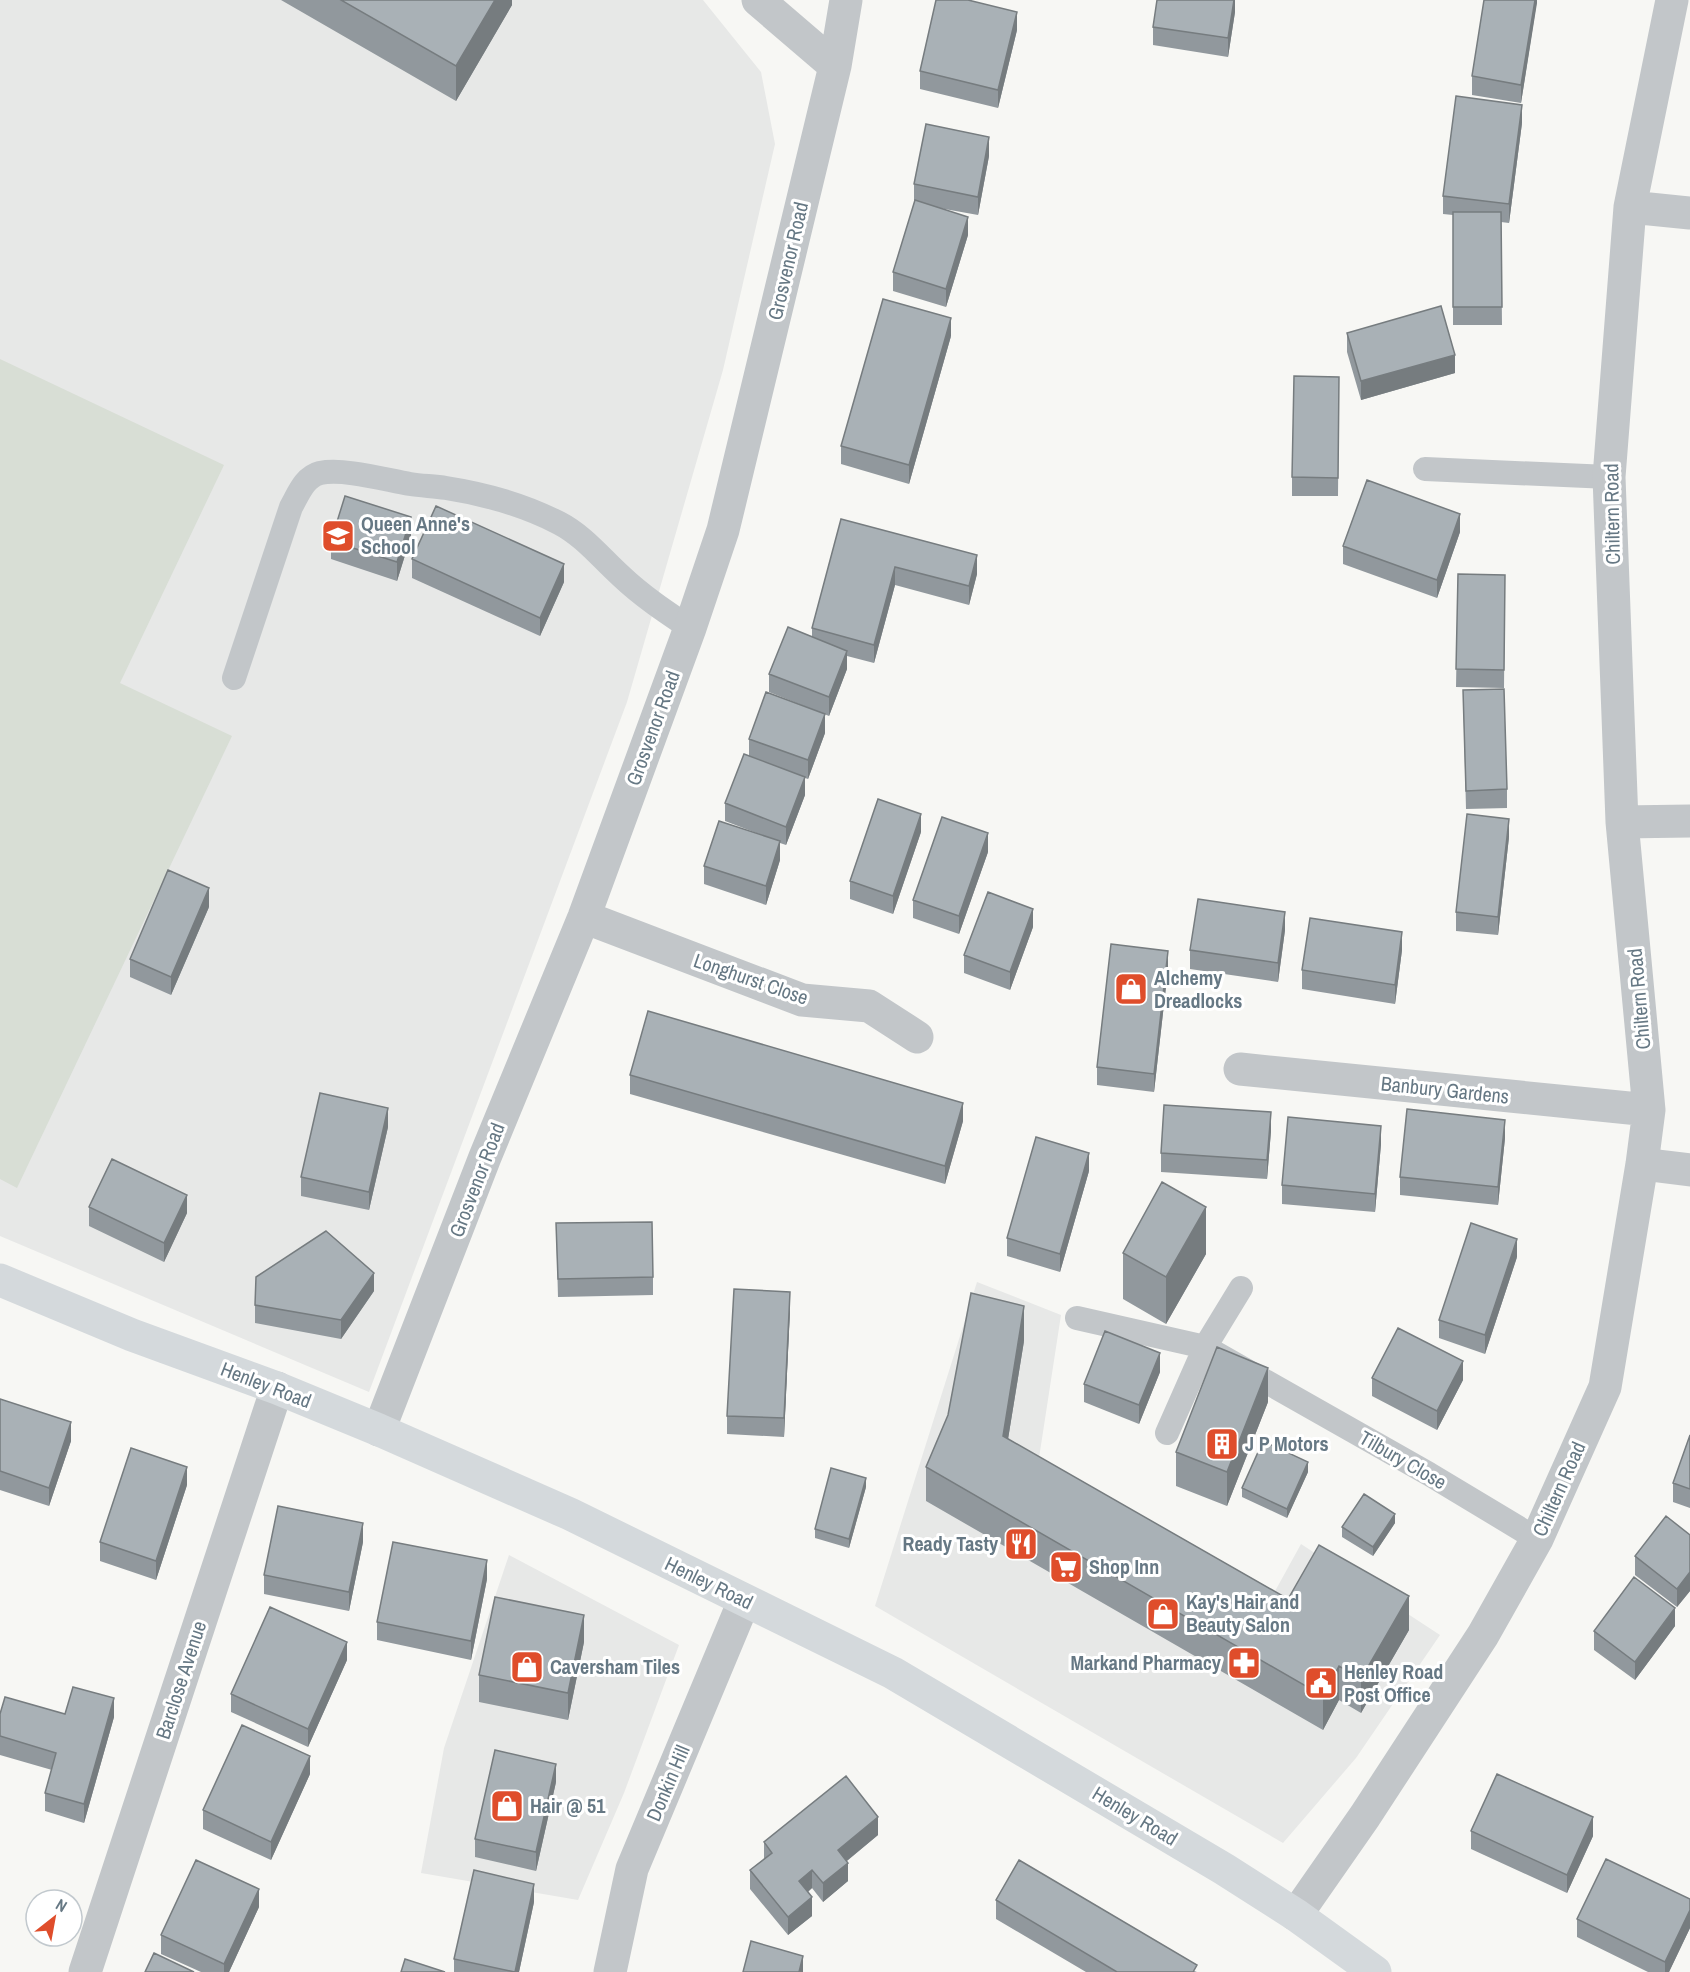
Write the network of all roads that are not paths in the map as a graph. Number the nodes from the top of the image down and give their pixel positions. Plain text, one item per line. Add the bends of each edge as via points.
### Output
1 (758, 0) edge
2 (846, 0) edge
3 (1672, 0) edge
4 (835, 66) junction
5 (1630, 207) junction
6 (1690, 213) edge
7 (1425, 469) dead end
8 (1609, 477) junction
9 (690, 628) junction
10 (234, 678) dead end
11 (1690, 820) edge
12 (1622, 822) junction
13 (584, 917) junction
14 (917, 1037) dead end
15 (1240, 1069) dead end
16 (1649, 1110) junction
17 (1642, 1164) junction
18 (1690, 1170) edge
19 (0, 1280) edge
20 (1241, 1288) dead end
21 (1077, 1318) dead end
22 (1205, 1347) junction
23 (277, 1388) junction
24 (379, 1430) junction
25 (1167, 1433) dead end
26 (1537, 1539) junction
27 (744, 1600) junction
28 (1296, 1915) junction
29 (86, 1972) edge
30 (610, 1972) edge
31 (1375, 1972) edge

1 - 4 street
2 - 4 street, Grosvenor Road
3 - 5 street, Chiltern Road
4 - 9 street, Grosvenor Road via 723,530
5 - 6 street
5 - 8 street, Chiltern Road
7 - 8 lane
8 - 12 street, Chiltern Road
9 - 10 lane via 643,596 581,537 537,513 508,501 445,488 346,473 320,473 302,487 291,507
9 - 13 street, Grosvenor Road
11 - 12 street
12 - 16 street, Chiltern Road
13 - 14 street, Longhurst Close via 802,1000 869,1006
13 - 24 street, Grosvenor Road
15 - 16 street, Banbury Gardens
16 - 17 street, Chiltern Road
17 - 18 street
17 - 26 street, Chiltern Road via 1605,1387
19 - 23 main road, Henley Road via 132,1335
20 - 22 lane
21 - 22 lane, Tilbury Close
22 - 25 lane
22 - 26 lane, Tilbury Close
23 - 24 main road, Henley Road
23 - 29 street, Barclose Avenue
24 - 27 main road, Henley Road via 570,1514
26 - 28 street, Chiltern Road via 1483,1635
27 - 28 main road, Henley Road via 893,1673
27 - 30 street, Donkin Hill via 632,1869
28 - 31 main road, Henley Road

